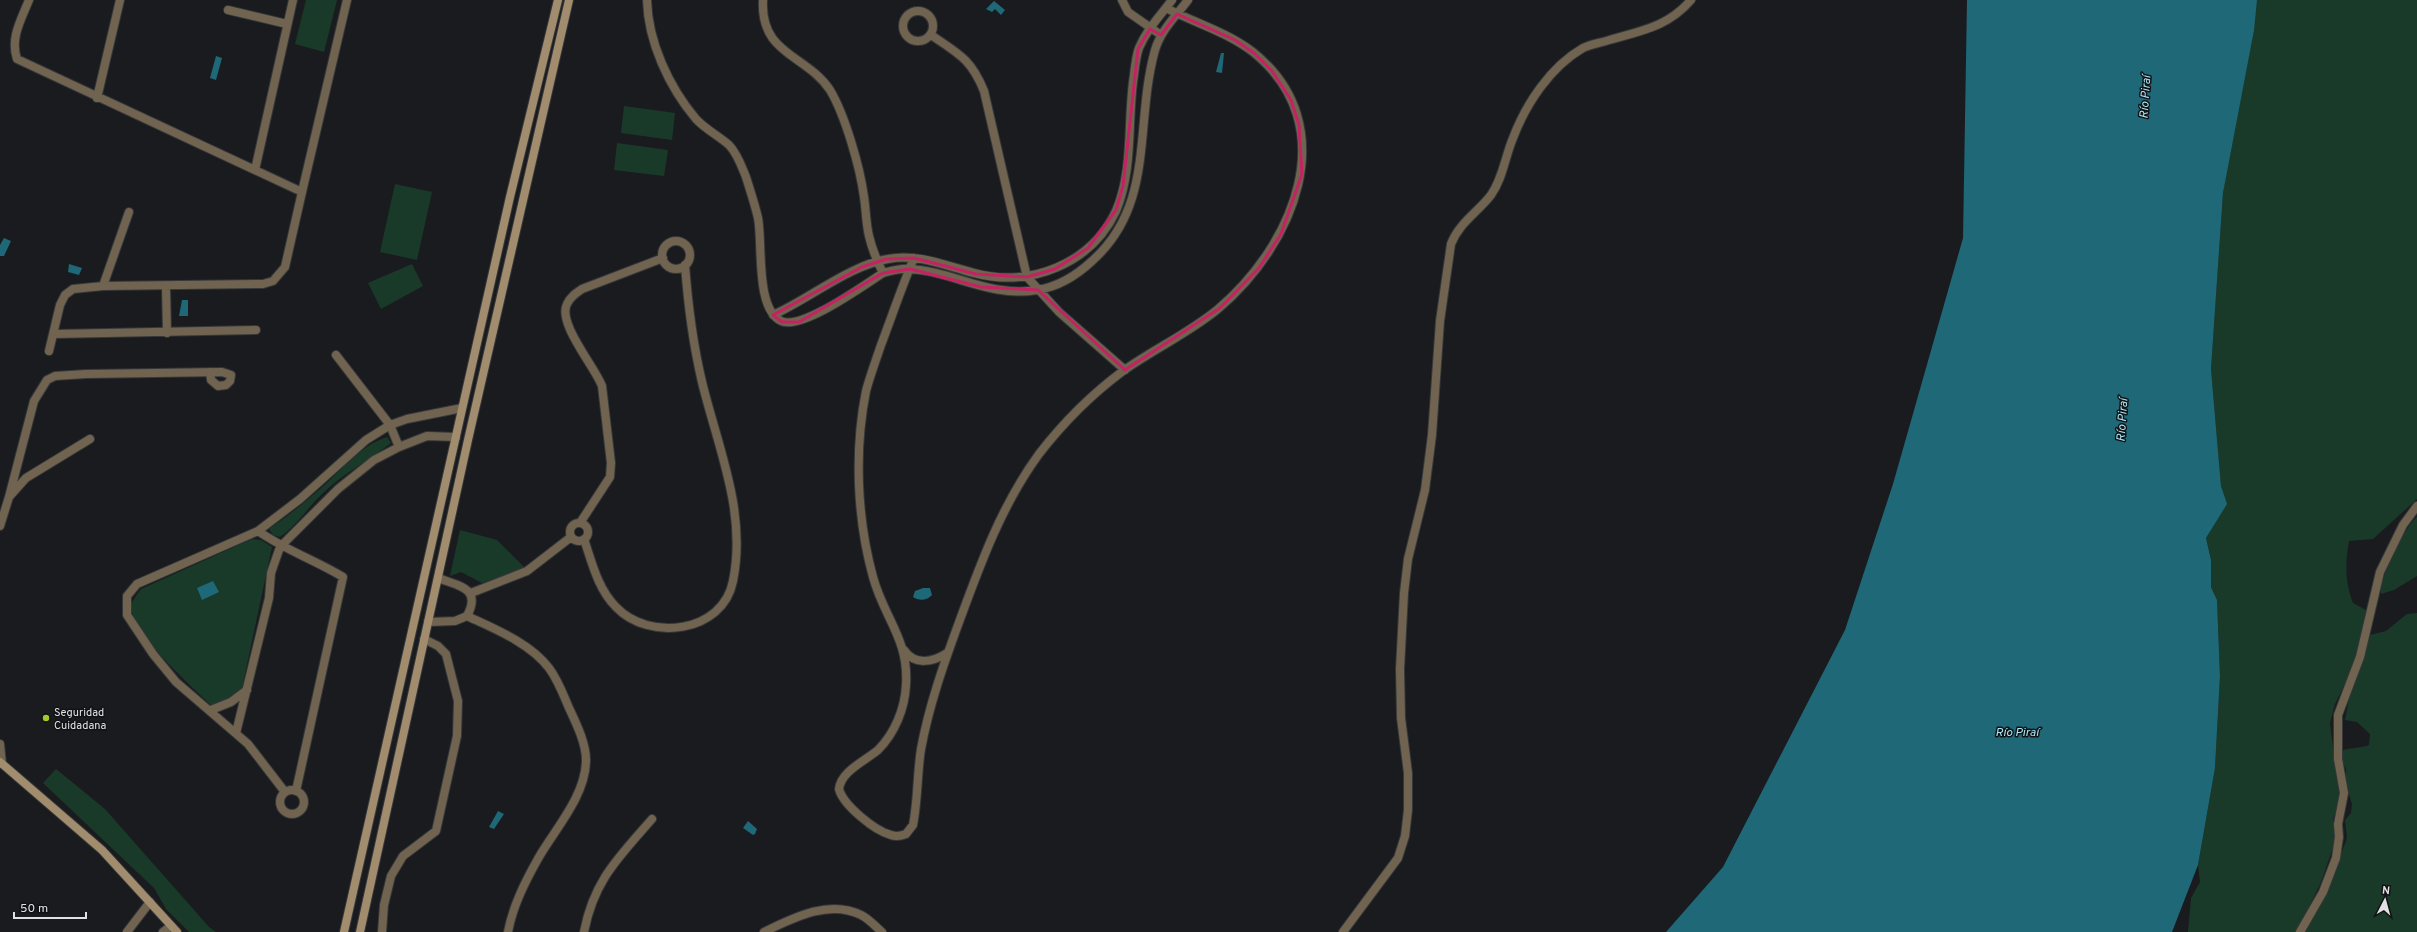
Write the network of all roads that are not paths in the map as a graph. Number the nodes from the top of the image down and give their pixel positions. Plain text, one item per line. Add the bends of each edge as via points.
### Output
1 (29, 0) edge
2 (120, 0) edge
3 (293, 0) edge
4 (347, 0) edge
5 (558, 0) edge
6 (569, 0) edge
7 (648, 0) edge
8 (763, 0) edge
9 (1122, 0) edge
10 (1172, 0) edge
11 (1188, 0) edge
12 (1692, 0) edge
13 (1166, 8) junction
14 (228, 10) dead end
15 (1178, 14) junction
16 (287, 24) junction
17 (1150, 29) junction
18 (931, 35) dead end
19 (1161, 35) junction
20 (97, 98) junction
21 (255, 170) junction
22 (302, 192) junction
23 (129, 212) dead end
24 (663, 258) junction
25 (914, 258) junction
26 (878, 261) junction
27 (685, 266) junction
28 (910, 269) junction
29 (883, 273) junction
30 (1027, 277) junction
31 (103, 286) junction
32 (166, 286) junction
33 (1038, 290) junction
34 (773, 315) junction
35 (256, 330) dead end
36 (167, 333) junction
37 (54, 334) junction
38 (49, 351) dead end
39 (336, 354) dead end
40 (1125, 370) junction
41 (210, 372) dead end
42 (462, 408) junction
43 (390, 425) junction
44 (456, 437) junction
45 (90, 438) dead end
46 (468, 440) junction
47 (399, 447) junction
48 (9, 496) junction
49 (2417, 506) edge
50 (580, 523) junction
51 (0, 526) edge
52 (258, 532) junction
53 (571, 537) junction
54 (584, 539) junction
55 (280, 547) junction
56 (438, 578) junction
57 (471, 593) junction
58 (467, 616) junction
59 (428, 622) junction
60 (424, 639) junction
61 (904, 649) junction
62 (947, 653) junction
63 (247, 690) junction
64 (211, 710) junction
65 (236, 733) junction
66 (0, 744) edge
67 (1, 763) edge
68 (296, 791) junction
69 (285, 792) junction
70 (652, 819) dead end
71 (150, 902) junction
72 (171, 926) junction
73 (131, 931) edge
74 (163, 932) edge
75 (177, 932) edge
76 (344, 932) edge
77 (360, 932) edge
78 (382, 932) edge
79 (508, 932) edge
80 (584, 932) edge
81 (764, 932) edge
82 (882, 932) edge
83 (1343, 932) edge
84 (2300, 932) edge

1 - 20 street via 15,35 13,48 17,59
2 - 20 street
3 - 16 street
4 - 22 street
5 - 42 main road
6 - 46 main road
7 - 34 street via 652,34 660,59 673,83 696,119 734,151 746,178 758,217 764,293
8 - 26 street via 767,28 776,44 816,74 830,91 838,109 854,154 864,196 868,234
9 - 17 street via 1128,12
10 - 13 street
11 - 15 street
12 - 83 street via 1682,12 1654,29 1583,48 1557,69 1530,103 1513,139 1501,176 1490,195 1454,235 1440,321 1432,436 1425,490 1408,559 1404,593 1400,669 1401,718 1408,772 1405,836 1398,858
13 - 15 street
13 - 17 street
14 - 16 street
15 - 19 street
15 - 40 street via 1235,40 1254,53 1272,71 1291,100 1299,125 1302,174 1297,196 1281,234 1259,268 1220,308
16 - 21 street
17 - 19 street
17 - 30 street via 1138,49 1132,85 1126,173 1116,210 1100,234 1074,259 1055,270
18 - 30 street via 968,61 977,73 984,91
19 - 33 street via 1155,50 1148,87 1136,189 1123,224 1099,255 1084,269 1063,281
20 - 21 street
21 - 22 street
22 - 32 street via 285,267 273,281 263,284
23 - 31 street
24 - 27 street via 672,268
24 - 27 street via 666,245 678,241 689,249 690,258
24 - 50 street via 582,289 571,297 566,305 568,326 602,386 611,463 610,477
25 - 26 street
25 - 28 street
25 - 30 street via 976,274
26 - 29 street
26 - 34 street
27 - 54 street via 692,335 736,516 736,554 729,595 712,616 672,629 631,619 616,608 606,595 597,579
28 - 29 street
28 - 33 street via 981,287
28 - 61 street via 867,390 862,423 860,469 862,525 869,564 881,599
29 - 34 street via 799,322 782,322
30 - 33 street
31 - 32 street
31 - 37 street via 73,289 65,295 60,305
32 - 36 street
33 - 40 street via 1058,312
35 - 36 street
36 - 37 street
37 - 38 street
39 - 43 street
40 - 62 street via 1071,417 1040,454 1007,503 979,564
41 - 48 street via 86,374 55,376 47,380 34,401
42 - 43 street
42 - 44 main road
43 - 47 street
43 - 52 street via 366,440 300,499
44 - 46 main road
44 - 47 street via 427,436
44 - 76 main road
45 - 48 street via 26,478
46 - 56 main road
47 - 55 street via 374,460 338,489
48 - 51 street
49 - 84 street via 2403,525 2380,572 2360,656 2338,715 2338,759 2344,793 2338,824 2340,837 2336,858 2323,892
50 - 53 street via 571,527
50 - 54 street via 588,530
52 - 55 street
52 - 64 street via 137,584 127,596 127,615 153,654 176,682
53 - 54 street via 577,541
53 - 57 street via 527,571
55 - 63 street
55 - 68 street via 322,564 343,577
56 - 57 street via 461,586
56 - 59 main road
57 - 58 street via 473,600
58 - 59 street via 455,621
58 - 79 street via 503,633 548,667 559,683 586,758 581,785 525,883
59 - 60 main road
60 - 77 main road
60 - 78 street via 438,646 446,654 458,701 457,736 436,830 403,856 391,876 384,905
61 - 62 street via 908,656 920,661 936,660
61 - 62 street via 907,684 902,712 889,737 879,749 842,779 839,789 846,803 892,836 906,834 913,825 921,750 935,684
63 - 64 street via 231,702
63 - 65 street
64 - 65 street
65 - 69 street
66 - 67 street
67 - 71 main road via 102,850
68 - 69 street
68 - 69 street via 302,795 305,803 301,810 294,814 286,812 281,806 281,798
70 - 80 street via 608,869 594,894
71 - 72 main road
71 - 73 street
72 - 74 street
72 - 75 main road
81 - 82 street via 818,910 838,909 861,915

